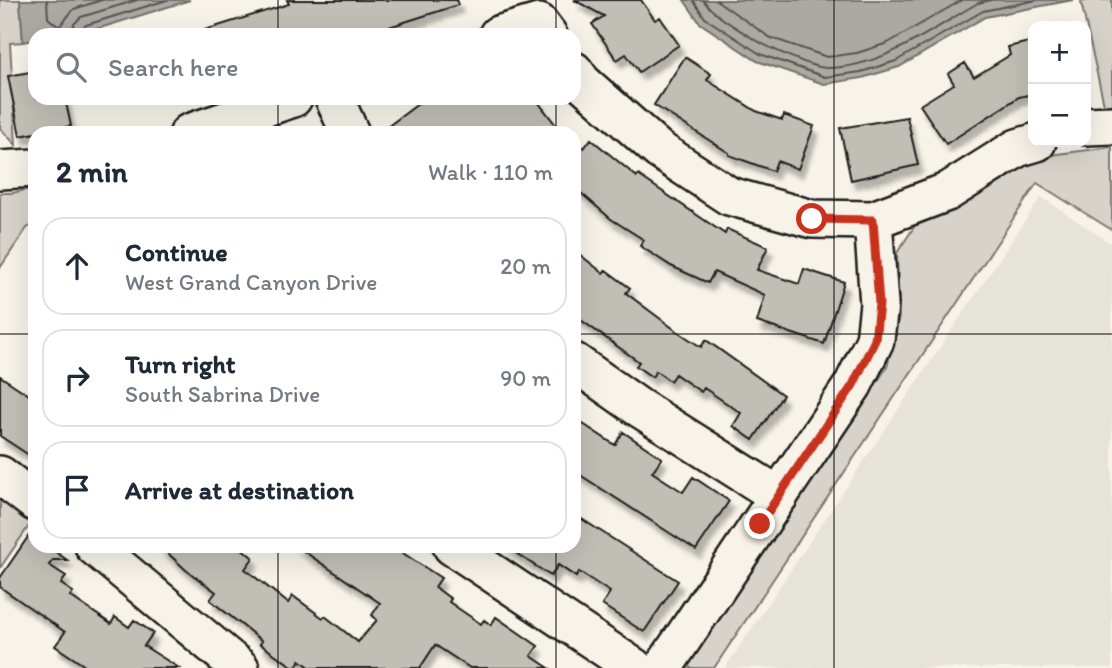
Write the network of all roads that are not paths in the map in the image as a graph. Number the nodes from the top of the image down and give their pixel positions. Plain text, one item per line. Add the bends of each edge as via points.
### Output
1 (581, 81) edge
2 (272, 105) edge
3 (337, 105) edge
4 (1112, 125) edge
5 (210, 126) edge
6 (347, 126) edge
7 (1091, 126) edge
8 (1028, 145) edge
9 (28, 168) edge
10 (0, 170) edge
11 (873, 220) junction
12 (581, 367) edge
13 (0, 475) edge
14 (779, 496) junction
15 (28, 497) edge
16 (102, 553) edge
17 (462, 553) edge
18 (240, 668) edge
19 (635, 668) edge
20 (663, 668) edge

1 - 11 street via 659,150 729,196 812,219
2 - 5 street
3 - 6 street
4 - 7 street
8 - 11 street via 947,192
9 - 10 street
11 - 14 street via 879,304 875,340 853,385
12 - 14 street
13 - 15 street
14 - 20 street
16 - 18 street
17 - 19 street

